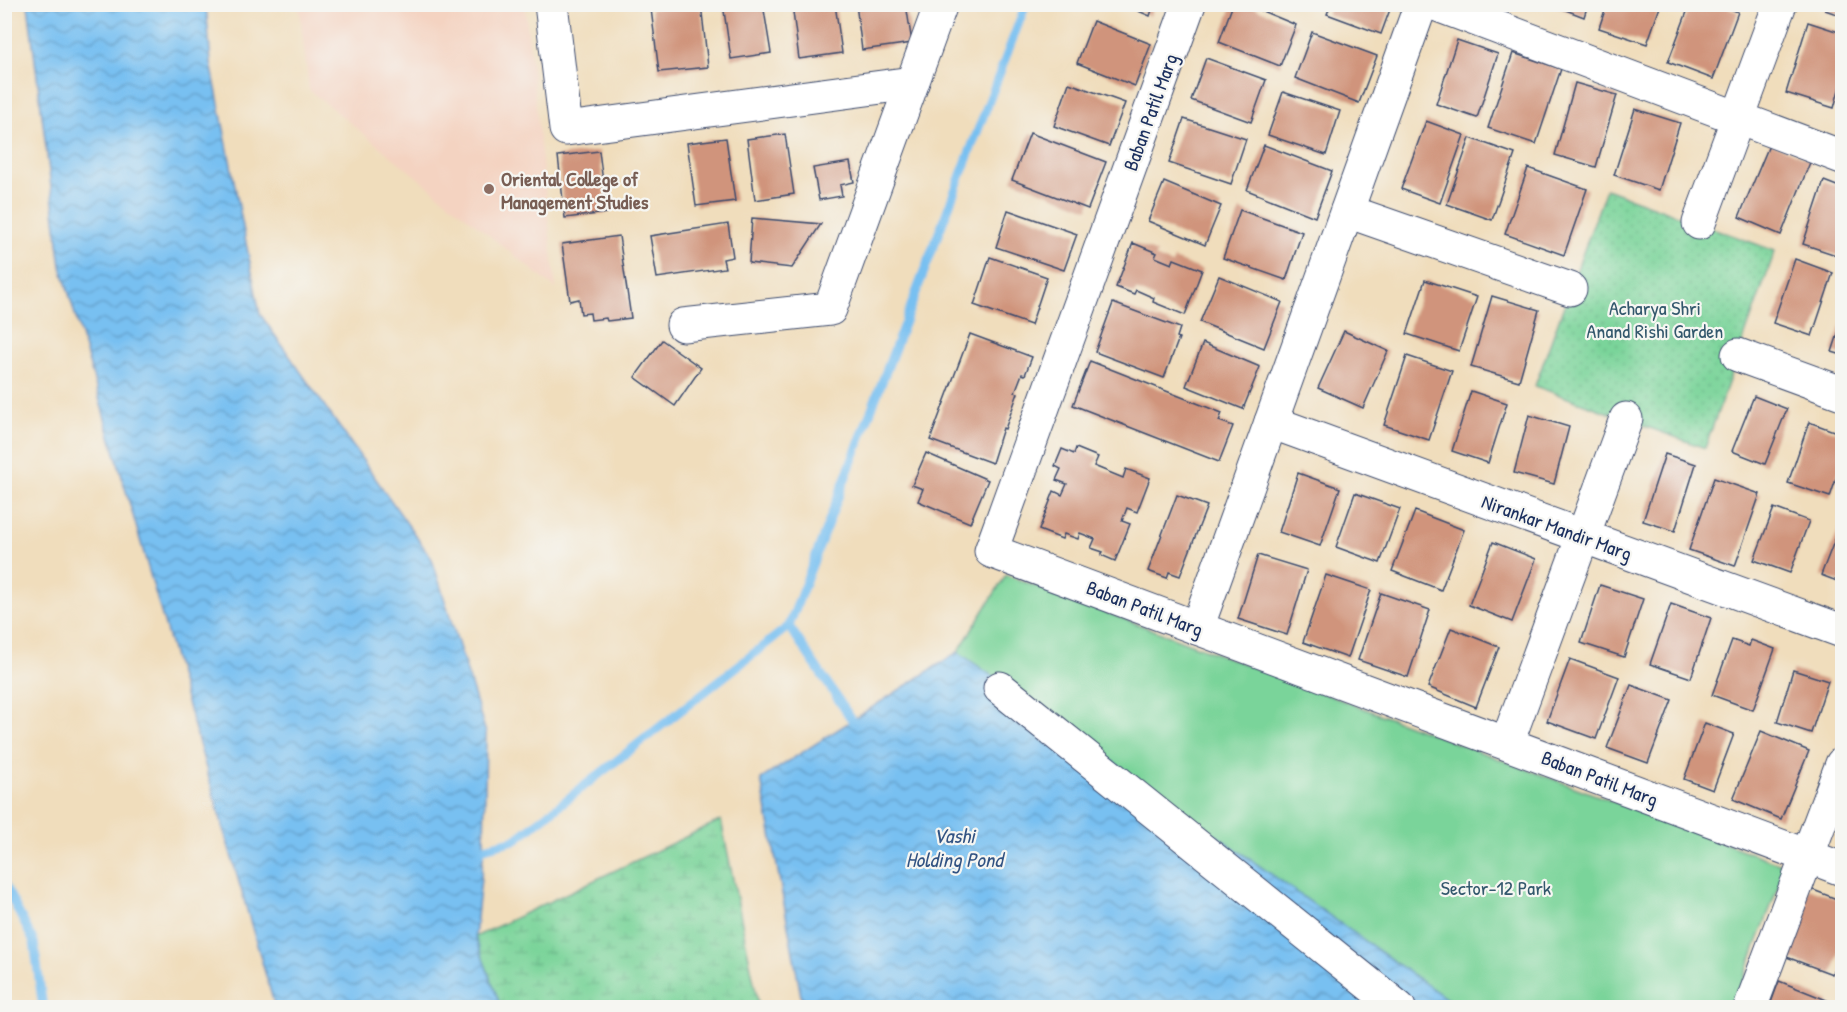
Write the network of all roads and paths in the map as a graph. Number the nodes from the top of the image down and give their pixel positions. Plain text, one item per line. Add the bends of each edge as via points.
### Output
1 (551, 4) edge
2 (941, 4) edge
3 (1189, 4) edge
4 (1420, 4) edge
5 (1435, 4) edge
6 (1779, 4) edge
7 (912, 83) junction
8 (1737, 118) junction
9 (1842, 157) edge
10 (1347, 211) junction
11 (1699, 223) dead end
12 (1570, 289) dead end
13 (683, 325) dead end
14 (1738, 355) dead end
15 (1842, 393) edge
16 (1626, 419) dead end
17 (1271, 422) junction
18 (1583, 536) junction
19 (1197, 628) junction
20 (1842, 631) edge
21 (1000, 688) dead end
22 (1507, 743) junction
23 (1842, 764) edge
24 (1808, 856) junction
25 (1842, 869) edge
26 (1399, 1008) edge
27 (1750, 1008) edge

1 - 7 street via 566,129
2 - 7 street
3 - 19 street, Baban Patil Marg via 991,551
4 - 10 street
5 - 8 street
6 - 8 street
7 - 13 street via 830,309
8 - 9 street
8 - 11 street
10 - 12 street
10 - 17 street
14 - 15 street
16 - 18 street
17 - 18 street, Nirankar Mandir Marg
17 - 19 street
18 - 20 street, Nirankar Mandir Marg
18 - 22 street
19 - 22 street, Baban Patil Marg
21 - 26 street
22 - 24 street, Baban Patil Marg
23 - 24 street
24 - 25 street, Baban Patil Marg
24 - 27 street

